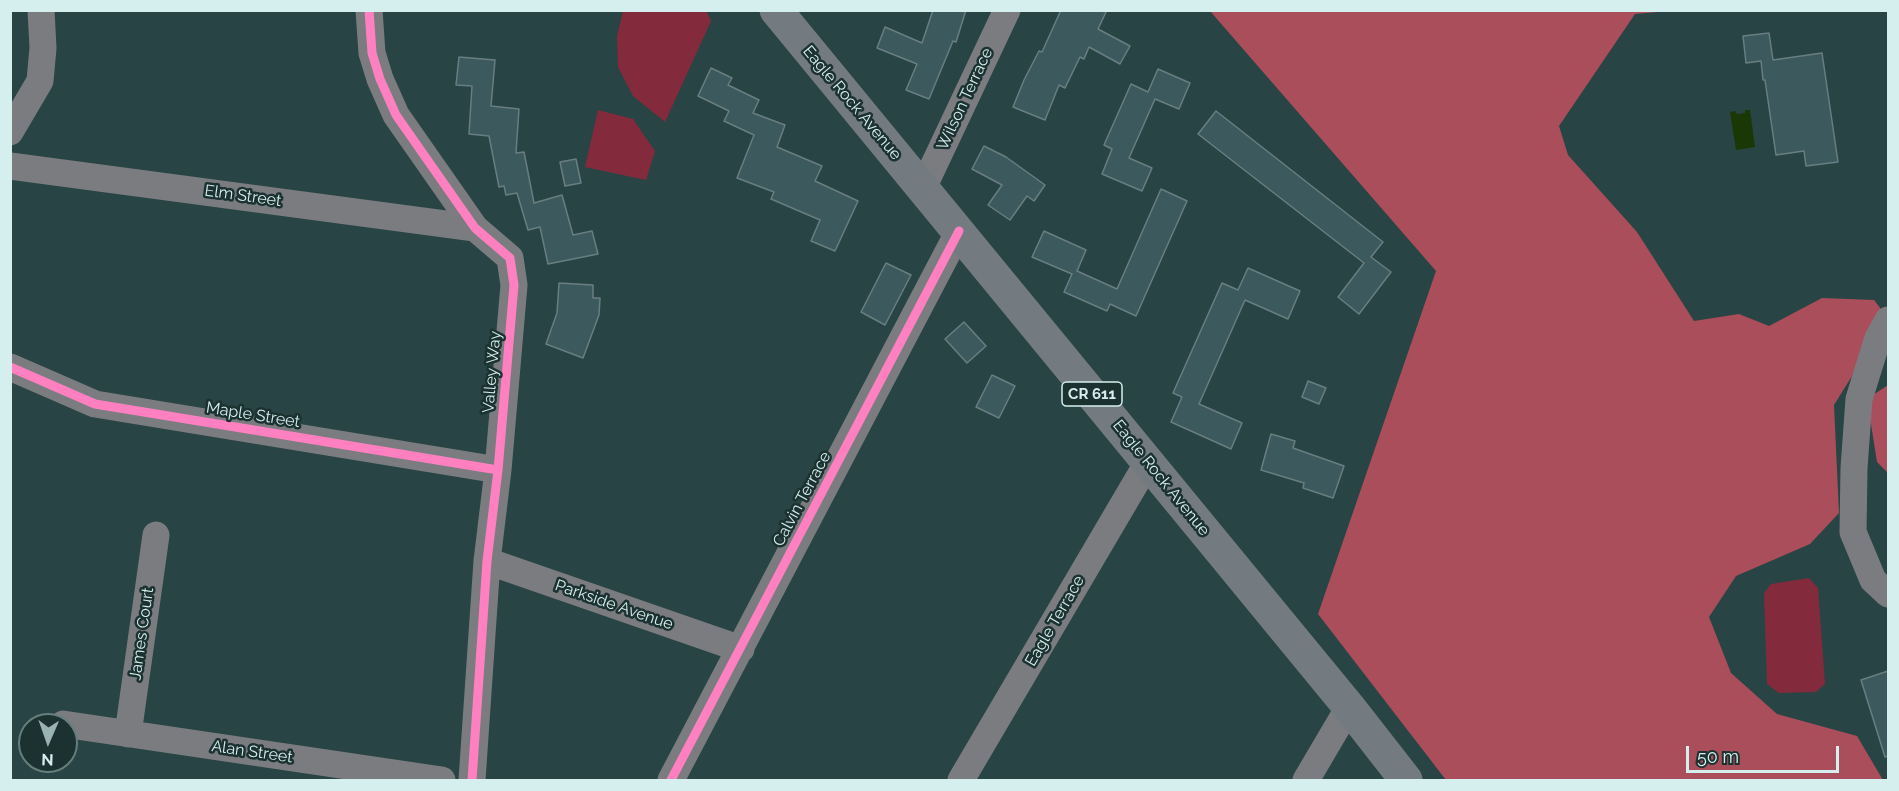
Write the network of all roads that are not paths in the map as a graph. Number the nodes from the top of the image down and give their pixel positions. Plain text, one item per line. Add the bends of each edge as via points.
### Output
1 (41, 10) edge
2 (369, 10) edge
3 (776, 10) edge
4 (1007, 10) edge
5 (14, 115) edge
6 (10, 165) edge
7 (923, 188) junction
8 (475, 228) junction
9 (958, 231) junction
10 (1888, 320) edge
11 (10, 367) edge
12 (1148, 462) junction
13 (498, 470) junction
14 (156, 535) dead end
15 (487, 561) junction
16 (1888, 594) edge
17 (741, 649) junction
18 (1349, 707) junction
19 (78, 726) edge
20 (128, 734) junction
21 (442, 780) edge
22 (472, 780) edge
23 (670, 780) edge
24 (961, 780) edge
25 (1306, 780) edge
26 (1406, 780) edge

1 - 5 street via 40,81
2 - 8 street, Valley Way via 372,53 396,115
3 - 7 main road, Eagle Rock Avenue / CR 611
4 - 7 street, Wilson Terrace
6 - 8 street, Elm Street
7 - 9 main road, Eagle Rock Avenue / CR 611
8 - 13 street, Valley Way via 510,258 514,285
9 - 12 main road, Eagle Rock Avenue / CR 611
9 - 17 street, Calvin Terrace
10 - 16 street via 1858,399 1853,511 1853,532 1873,580
11 - 13 street, Maple Street via 95,404
12 - 18 main road, Eagle Rock Avenue / CR 611
12 - 24 street, Eagle Terrace
13 - 15 street, Valley Way
14 - 20 street, James Court
15 - 17 street, Parkside Avenue
15 - 22 street, Valley Way
17 - 23 street, Calvin Terrace
18 - 25 street
18 - 26 main road, Eagle Rock Avenue / CR 611
19 - 20 street, Alan Street
20 - 21 street, Alan Street

